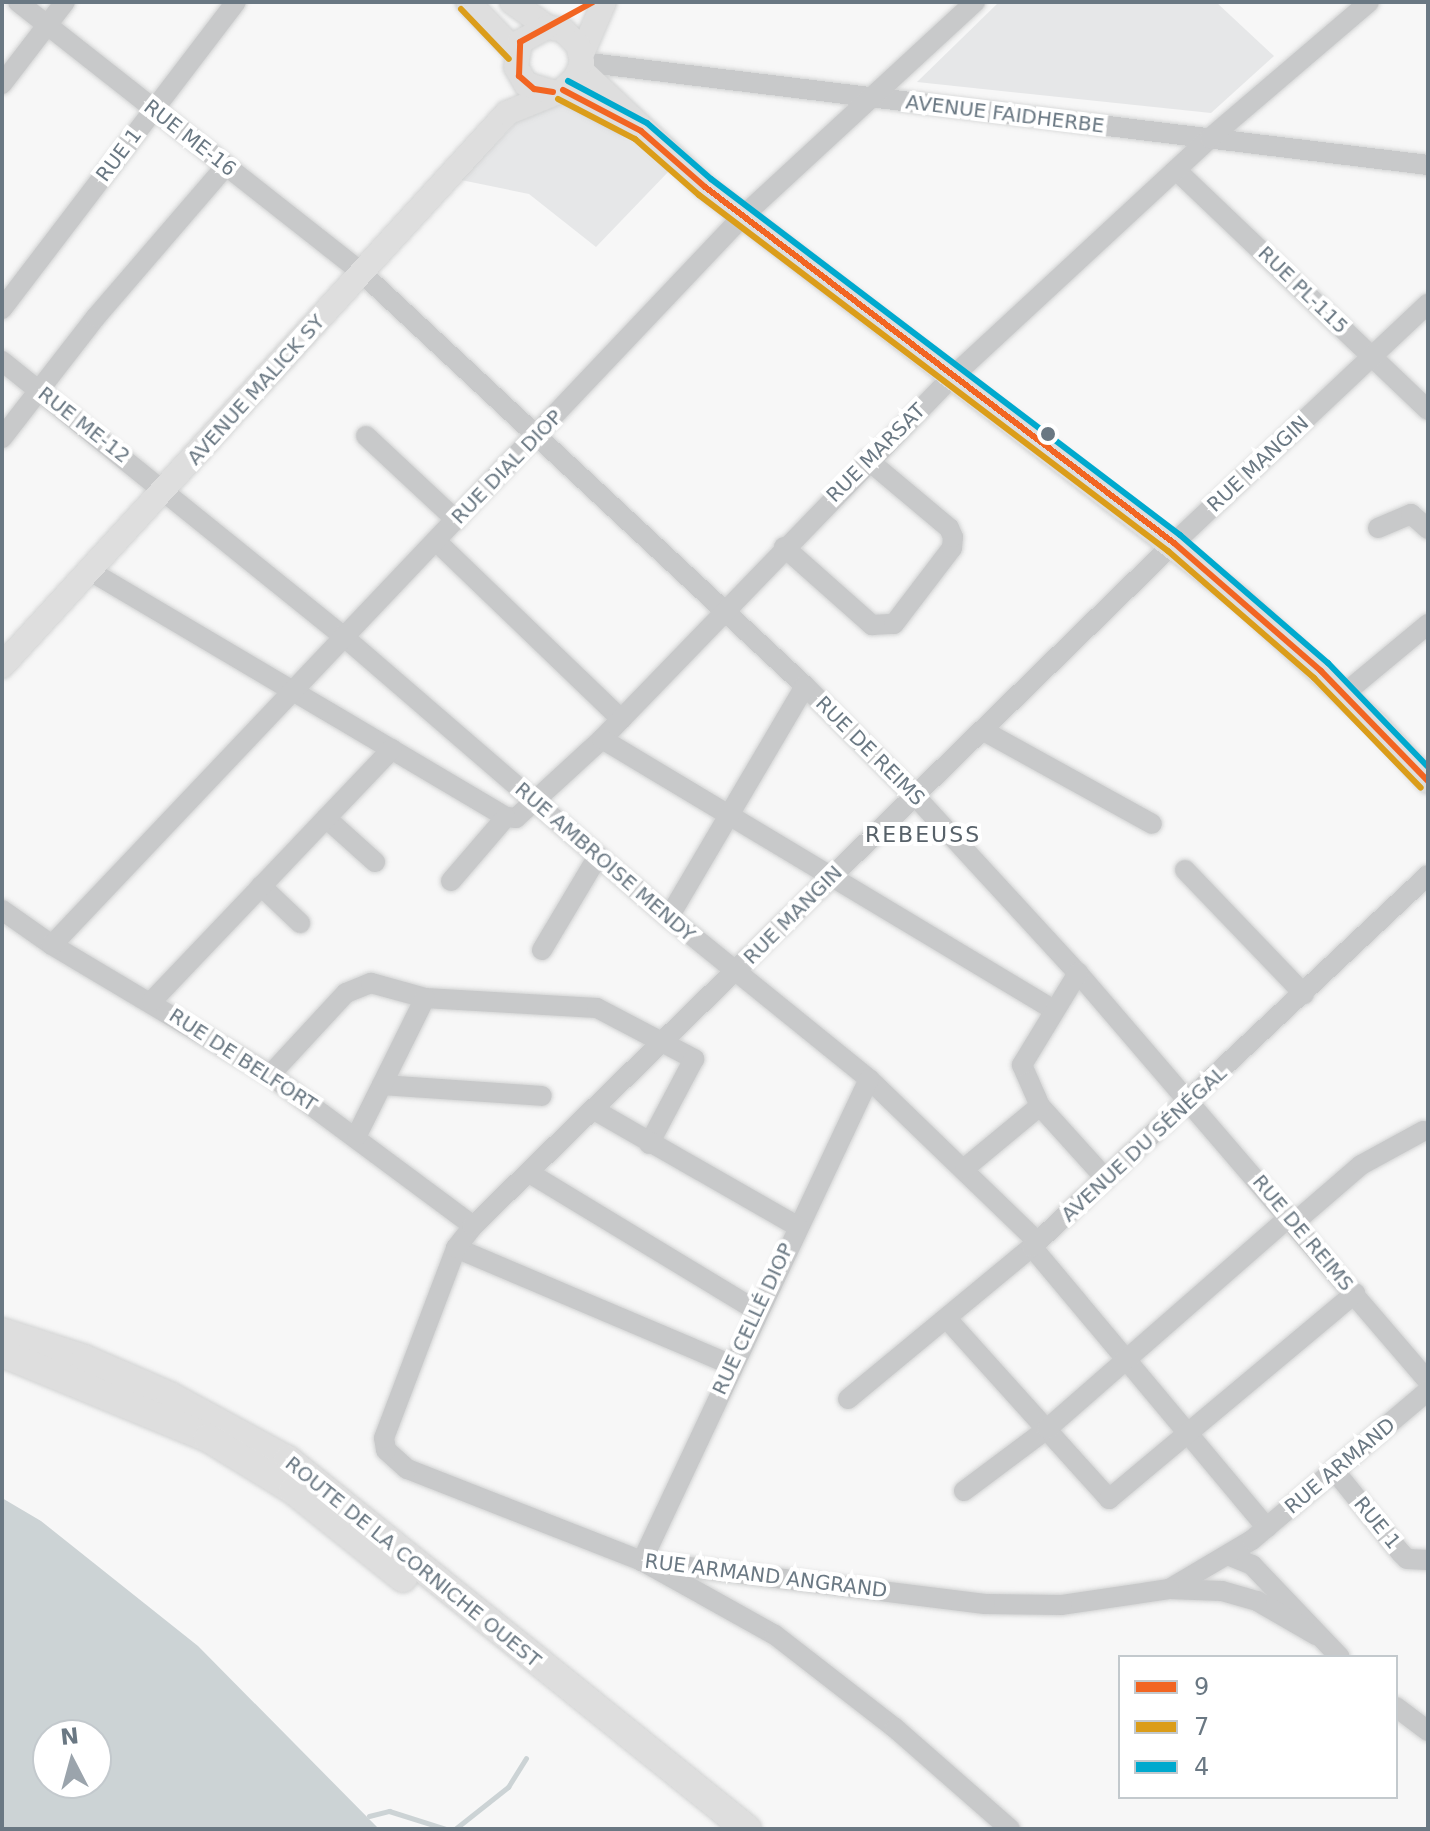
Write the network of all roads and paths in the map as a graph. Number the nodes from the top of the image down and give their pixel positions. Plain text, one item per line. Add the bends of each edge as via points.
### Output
1 (18, 2) edge
2 (65, 2) edge
3 (236, 2) edge
4 (468, 2) edge
5 (512, 2) edge
6 (593, 2) edge
7 (604, 2) edge
8 (975, 2) edge
9 (1369, 2) edge
10 (47, 24) junction
11 (550, 27) junction
12 (516, 59) junction
13 (581, 62) junction
14 (2, 84) edge
15 (558, 91) junction
16 (872, 98) junction
17 (154, 109) junction
18 (507, 113) junction
19 (641, 131) junction
20 (1210, 138) junction
21 (1428, 165) edge
22 (226, 166) junction
23 (1176, 170) junction
24 (743, 216) junction
25 (362, 273) junction
26 (1428, 304) edge
27 (2, 309) edge
28 (1374, 357) junction
29 (2, 361) edge
30 (952, 377) junction
31 (39, 390) junction
32 (1428, 410) edge
33 (366, 436) dead end
34 (536, 437) junction
35 (2, 438) edge
36 (868, 460) junction
37 (166, 490) junction
38 (456, 520) junction
39 (1378, 528) dead end
40 (1428, 529) edge
41 (436, 541) junction
42 (1174, 543) junction
43 (784, 547) junction
44 (90, 571) junction
45 (721, 611) junction
46 (1428, 624) edge
47 (343, 636) junction
48 (2, 666) edge
49 (805, 686) junction
50 (292, 690) junction
51 (1345, 693) junction
52 (621, 719) junction
53 (982, 730) junction
54 (602, 739) junction
55 (392, 749) junction
56 (1428, 781) edge
57 (915, 796) junction
58 (537, 803) junction
59 (729, 813) junction
60 (506, 817) junction
61 (326, 818) junction
62 (1152, 824) dead end
63 (598, 856) junction
64 (375, 862) dead end
65 (1185, 870) dead end
66 (832, 875) junction
67 (1428, 875) edge
68 (451, 881) dead end
69 (261, 886) junction
70 (2, 910) edge
71 (669, 917) junction
72 (300, 923) dead end
73 (52, 945) junction
74 (542, 950) dead end
75 (735, 973) junction
76 (1078, 973) junction
77 (1304, 994) junction
78 (425, 998) junction
79 (152, 1001) junction
80 (1054, 1010) junction
81 (666, 1040) junction
82 (270, 1075) junction
83 (869, 1079) junction
84 (382, 1085) junction
85 (542, 1096) dead end
86 (1190, 1103) junction
87 (1040, 1106) junction
88 (596, 1111) junction
89 (1423, 1131) dead end
90 (357, 1135) junction
91 (649, 1144) junction
92 (965, 1168) junction
93 (531, 1174) junction
94 (1106, 1179) junction
95 (1293, 1219) junction
96 (473, 1226) junction
97 (797, 1226) junction
98 (1034, 1244) junction
99 (456, 1248) junction
100 (1355, 1293) junction
101 (757, 1311) junction
102 (948, 1320) junction
103 (2, 1332) edge
104 (2, 1353) edge
105 (1126, 1359) junction
106 (732, 1365) junction
107 (2, 1368) edge
108 (58, 1376) junction
109 (1428, 1381) edge
110 (1428, 1391) edge
111 (848, 1399) dead end
112 (1047, 1429) junction
113 (1188, 1433) junction
114 (386, 1450) joint
115 (1334, 1470) junction
116 (964, 1491) dead end
117 (1259, 1534) junction
118 (1230, 1556) junction
119 (1428, 1560) edge
120 (642, 1561) junction
121 (1252, 1565) junction
122 (1169, 1589) junction
123 (1222, 1591) junction
124 (1243, 1595) junction
125 (1316, 1635) junction
126 (1338, 1655) edge
127 (1398, 1708) edge
128 (1428, 1731) edge
129 (717, 1829) edge
130 (747, 1829) edge
131 (1010, 1829) edge

1 - 10 street, RUE ME-16
2 - 10 street
3 - 17 street, RUE 1
4 - 12 main road
5 - 11 main road
6 - 11 main road
7 - 13 main road
8 - 16 street, RUE DIAL DIOP
9 - 20 street, RUE MARSAT
10 - 14 street
10 - 17 street, RUE ME-16
11 - 12 main road via 527,34
11 - 13 main road via 572,36
12 - 15 main road via 526,84
12 - 18 main road
13 - 15 main road
13 - 16 street, AVENUE FAIDHERBE
13 - 19 main road
15 - 18 main road, AVENUE MALICK SY
15 - 19 main road
16 - 20 street, AVENUE FAIDHERBE
16 - 24 street, RUE DIAL DIOP
17 - 22 street, RUE ME-16
17 - 27 street, RUE 1
18 - 25 main road, AVENUE MALICK SY
19 - 24 main road
20 - 21 street, AVENUE FAIDHERBE
20 - 23 street, RUE MARSAT
22 - 25 street, RUE ME-16
22 - 31 street
23 - 28 street, RUE PL-115
23 - 30 street, RUE MARSAT
24 - 30 main road
24 - 34 street, RUE DIAL DIOP
25 - 34 street, RUE DE REIMS
25 - 37 main road, AVENUE MALICK SY
26 - 28 street, RUE MANGIN
28 - 32 street, RUE PL-115
28 - 42 street, RUE MANGIN
29 - 31 street, RUE ME-12
30 - 36 street, RUE MARSAT
30 - 42 main road
31 - 35 street
31 - 37 street, RUE ME-12
33 - 38 street
34 - 38 street, RUE DIAL DIOP
34 - 45 street, RUE DE REIMS
36 - 43 street, RUE MARSAT
36 - 43 street via 953,537 952,548 894,624 872,625
37 - 44 main road, AVENUE MALICK SY
37 - 47 street, RUE AMBROISE MENDY
38 - 41 street, RUE DIAL DIOP
39 - 40 street via 1411,514
41 - 47 street, RUE DIAL DIOP
41 - 52 street
42 - 51 main road
42 - 53 street, RUE MANGIN
43 - 45 street, RUE MARSAT
44 - 48 main road, AVENUE MALICK SY
44 - 50 street
45 - 49 street, RUE DE REIMS
45 - 52 street, RUE MARSAT
46 - 51 street
47 - 50 street, RUE DIAL DIOP
47 - 58 street, RUE AMBROISE MENDY
49 - 57 street, RUE DE REIMS
49 - 59 street
50 - 55 street
50 - 73 street, RUE DIAL DIOP
51 - 56 main road
52 - 54 street, RUE MARSAT
53 - 57 street, RUE MANGIN
53 - 62 street
54 - 58 street, RUE MARSAT
54 - 59 street
55 - 60 street
55 - 61 street
57 - 66 street, RUE MANGIN
57 - 76 street, RUE DE REIMS
58 - 60 street, RUE MARSAT via 516,818
58 - 63 street, RUE AMBROISE MENDY
59 - 66 street
59 - 71 street
60 - 68 street
61 - 64 street
61 - 69 street
63 - 71 street, RUE AMBROISE MENDY
63 - 74 street
65 - 77 street
66 - 75 street, RUE MANGIN
66 - 80 street
67 - 77 street, AVENUE DU SÉNÉGAL
69 - 72 street
69 - 79 street
70 - 73 street, RUE DE BELFORT
71 - 75 street, RUE AMBROISE MENDY
73 - 79 street, RUE DE BELFORT
75 - 81 street, RUE MANGIN
75 - 83 street, RUE AMBROISE MENDY
76 - 80 street
76 - 86 street, RUE DE REIMS
77 - 86 street, AVENUE DU SÉNÉGAL
78 - 81 street via 597,1008
78 - 82 street via 383,984 355,986
78 - 84 street
79 - 82 street, RUE DE BELFORT
80 - 87 street via 1022,1065
81 - 88 street, RUE MANGIN
81 - 91 street via 689,1054 694,1065
82 - 90 street, RUE DE BELFORT
83 - 92 street, RUE AMBROISE MENDY
83 - 97 street, RUE CELLÉ DIOP
84 - 85 street
84 - 90 street
86 - 94 street, AVENUE DU SÉNÉGAL
86 - 95 street, RUE DE REIMS
87 - 92 street
87 - 94 street
88 - 91 street
88 - 93 street, RUE MANGIN
89 - 95 street via 1361,1165
90 - 96 street, RUE DE BELFORT
91 - 97 street
92 - 98 street, RUE AMBROISE MENDY
93 - 96 street, RUE MANGIN
93 - 101 street
94 - 98 street, AVENUE DU SÉNÉGAL
95 - 100 street, RUE DE REIMS
95 - 105 street
96 - 99 street, RUE MANGIN
97 - 101 street, RUE CELLÉ DIOP
98 - 102 street, AVENUE DU SÉNÉGAL
98 - 105 street, RUE AMBROISE MENDY
99 - 106 street
99 - 114 street, RUE MANGIN via 387,1424
100 - 109 street, RUE DE REIMS
100 - 113 street
101 - 106 street, RUE CELLÉ DIOP
102 - 111 street, AVENUE DU SÉNÉGAL
102 - 112 street
103 - 130 highway, ROUTE DE LA CORNICHE OUEST via 85,1359 170,1396 288,1460
104 - 108 highway, ROUTE DE LA CORNICHE OUEST
105 - 112 street
105 - 113 street, RUE AMBROISE MENDY
106 - 120 street, RUE CELLÉ DIOP
107 - 108 highway
108 - 129 highway, ROUTE DE LA CORNICHE OUEST via 208,1438 280,1481
110 - 115 street, RUE ARMAND
112 - 113 street via 1109,1499
112 - 116 street
113 - 117 street, RUE AMBROISE MENDY
114 - 120 street, RUE ARMAND ANGRAND via 407,1469
115 - 117 street, RUE ARMAND
115 - 119 street, RUE 1 via 1407,1559
117 - 118 street, RUE ARMAND
117 - 121 street
118 - 121 street, RUE ARMAND ANGRAND
118 - 122 street, RUE ARMAND ANGRAND
118 - 123 street
120 - 122 street, RUE ARMAND ANGRAND via 985,1604 1062,1605
120 - 131 street via 775,1635 895,1728
121 - 124 street
121 - 125 street, RUE ARMAND ANGRAND
122 - 123 street, RUE ARMAND ANGRAND
123 - 124 street, RUE ARMAND ANGRAND
124 - 125 street, RUE ARMAND ANGRAND
125 - 126 street, RUE ARMAND ANGRAND
127 - 128 street

